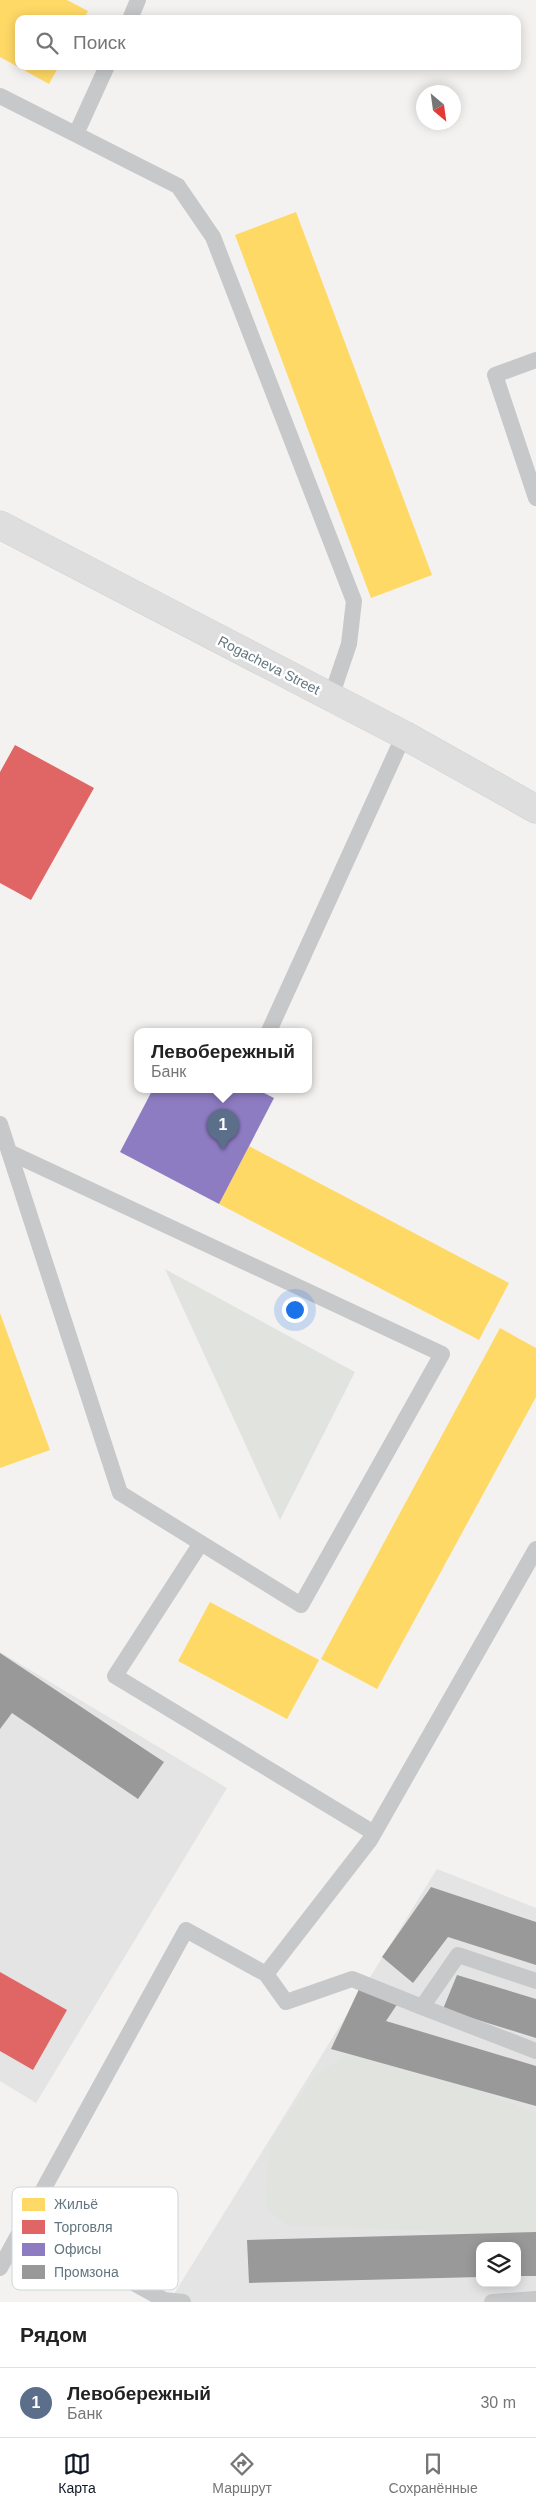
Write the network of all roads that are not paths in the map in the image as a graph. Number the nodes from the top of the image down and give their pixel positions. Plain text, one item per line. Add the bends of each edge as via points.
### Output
1 (138, 0) edge
2 (132, 15) edge
3 (106, 70) edge
4 (0, 96) edge
5 (76, 134) junction
6 (536, 360) edge
7 (536, 498) edge
8 (0, 525) edge
9 (331, 697) junction
10 (404, 735) junction
11 (536, 809) edge
12 (270, 1028) edge
13 (0, 1124) edge
14 (9, 1152) junction
15 (201, 1543) junction
16 (536, 1548) edge
17 (374, 1832) junction
18 (266, 1974) junction
19 (536, 1981) edge
20 (422, 2007) junction
21 (536, 2051) edge
22 (44, 2187) edge
23 (12, 2246) edge
24 (0, 2268) edge
25 (146, 2290) edge
26 (536, 2299) edge
27 (183, 2302) edge
28 (492, 2302) edge

1 - 2 lane
3 - 5 lane
4 - 5 lane
5 - 9 lane via 178,186 213,237 354,601 349,644
6 - 7 lane via 495,375
8 - 9 street, Rogacheva Street
9 - 10 street, Rogacheva Street
10 - 11 street, Rogacheva Street
10 - 12 lane
13 - 14 lane
14 - 15 lane via 120,1493
14 - 15 lane via 442,1354 301,1605
15 - 17 lane via 115,1676
16 - 17 lane
17 - 18 lane
18 - 20 lane via 286,2002 352,1979
18 - 22 lane via 186,1930
19 - 20 lane via 458,1955
20 - 21 lane
23 - 24 lane
25 - 27 lane via 164,2300
26 - 28 lane

